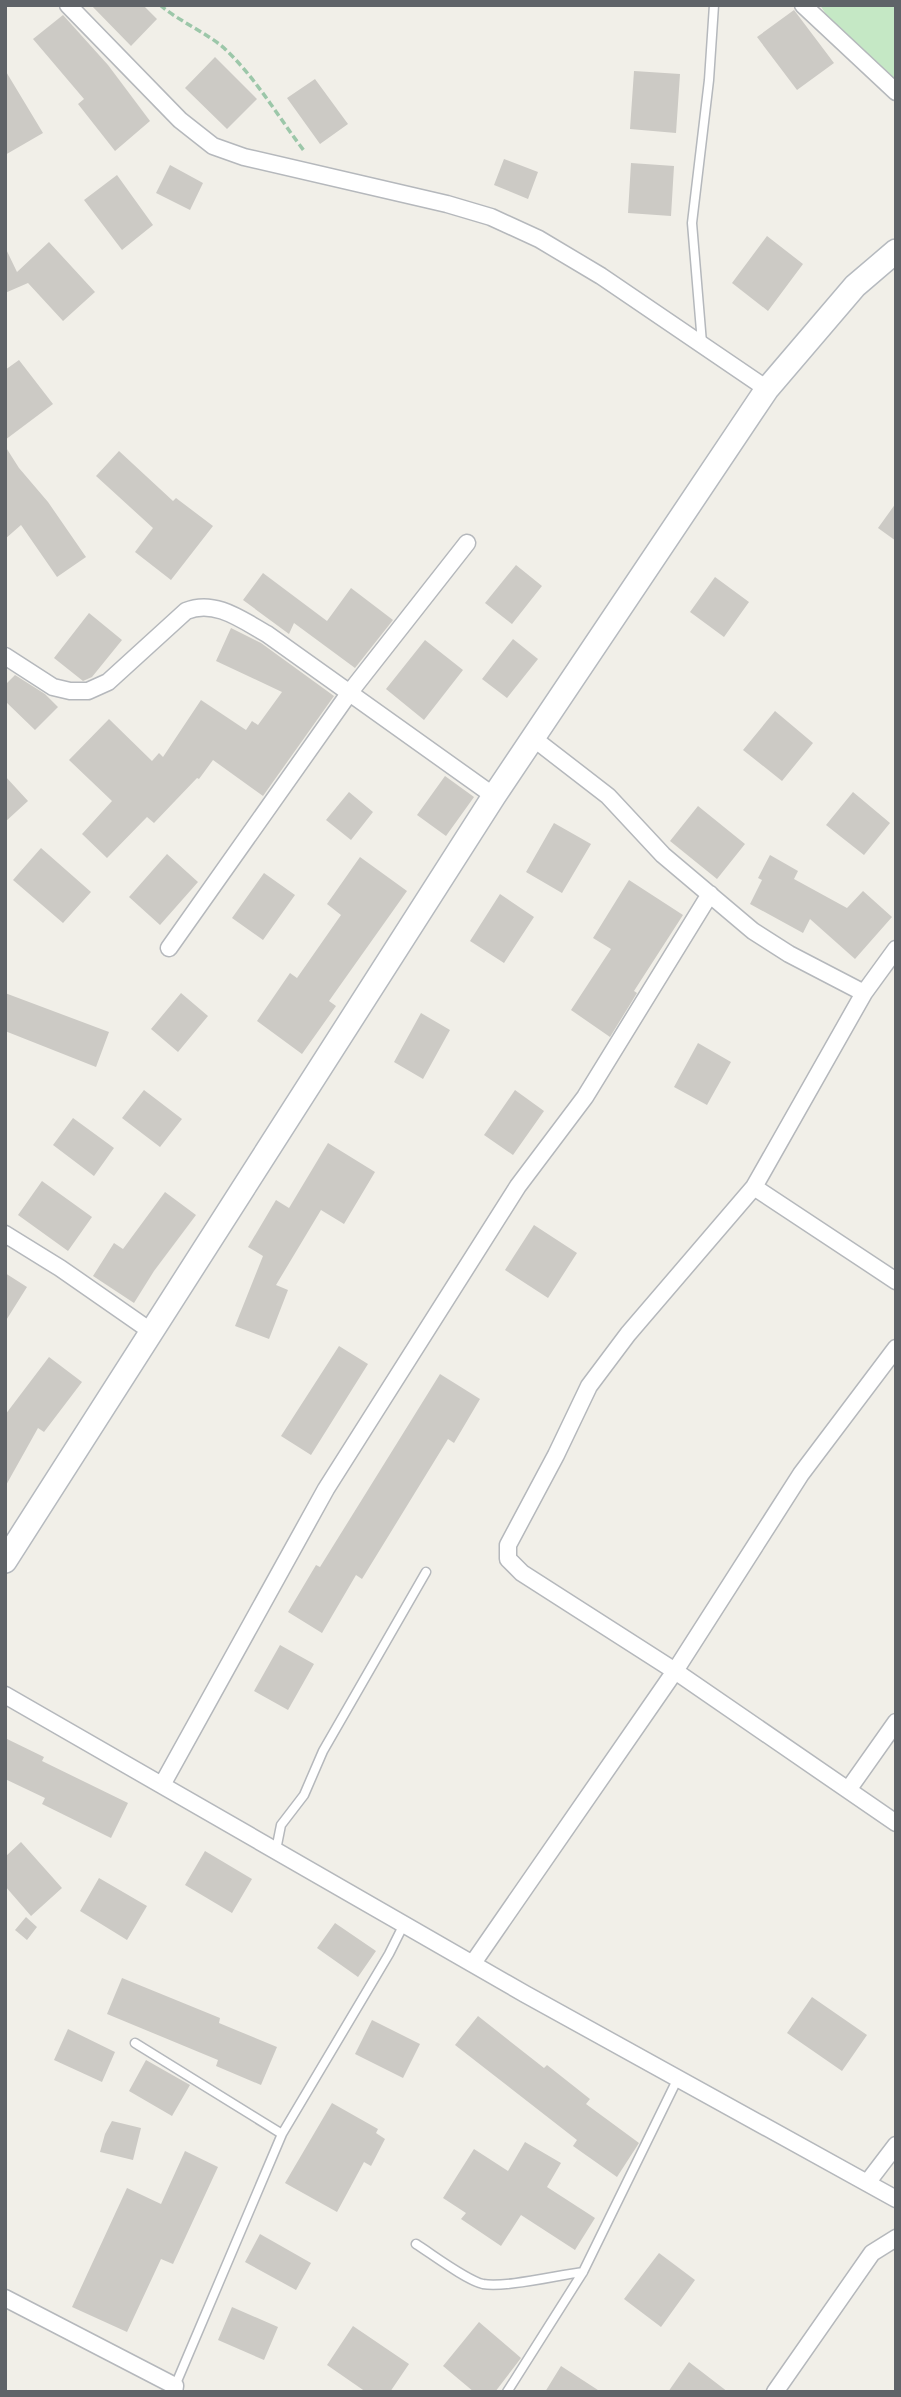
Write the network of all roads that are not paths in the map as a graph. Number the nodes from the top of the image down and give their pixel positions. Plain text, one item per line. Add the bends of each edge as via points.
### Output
1 (68, 5) edge
2 (714, 5) edge
3 (803, 5) edge
4 (896, 92) edge
5 (896, 251) edge
6 (702, 343) junction
7 (767, 389) junction
8 (467, 544) dead end
9 (5, 656) edge
10 (350, 692) junction
11 (533, 738) junction
12 (494, 796) junction
13 (710, 894) junction
14 (169, 948) dead end
15 (896, 949) edge
16 (864, 993) junction
17 (754, 1187) junction
18 (5, 1234) edge
19 (896, 1281) edge
20 (152, 1332) junction
21 (896, 1349) edge
22 (5, 1561) edge
23 (426, 1572) dead end
24 (675, 1671) junction
25 (5, 1695) edge
26 (896, 1722) edge
27 (162, 1785) junction
28 (848, 1790) junction
29 (896, 1823) edge
30 (276, 1850) junction
31 (404, 1924) junction
32 (472, 1963) junction
33 (135, 2043) dead end
34 (678, 2078) junction
35 (282, 2134) junction
36 (896, 2145) edge
37 (867, 2183) junction
38 (896, 2199) edge
39 (896, 2238) edge
40 (416, 2244) dead end
41 (583, 2272) junction
42 (5, 2298) edge
43 (178, 2390) edge
44 (508, 2392) edge
45 (775, 2392) edge

1 - 6 street via 180,120 213,146 491,217 539,239
2 - 6 lane via 692,223
3 - 4 street
5 - 7 street via 855,286
6 - 7 street
7 - 11 street
8 - 10 street
9 - 10 street via 53,687 88,691 108,682 186,611 208,606 267,634
10 - 12 street
10 - 14 street
11 - 12 street
11 - 13 street via 608,796 663,855
12 - 20 street
13 - 16 street via 753,931
13 - 27 street via 585,1097 519,1186 326,1489
15 - 16 street
16 - 17 street
17 - 19 street
17 - 24 street via 589,1386 508,1545 508,1559 522,1573
18 - 20 street
20 - 22 street
21 - 24 street via 801,1474
23 - 30 lane via 323,1751 304,1795 281,1825
24 - 28 street
24 - 32 street
25 - 27 street
26 - 28 street
27 - 30 street
28 - 29 street
30 - 31 street
31 - 32 street
31 - 35 lane
32 - 34 street
33 - 35 lane
34 - 37 street
34 - 41 lane
35 - 43 lane
36 - 37 street
37 - 38 street
39 - 45 street via 872,2253
40 - 41 lane via 482,2284
41 - 44 lane
42 - 43 street

